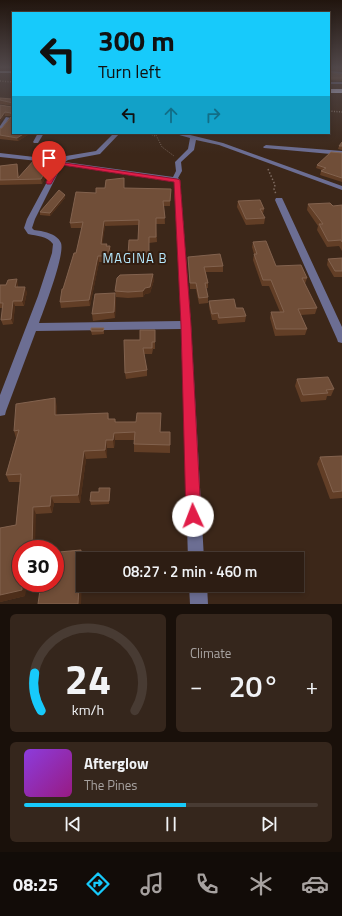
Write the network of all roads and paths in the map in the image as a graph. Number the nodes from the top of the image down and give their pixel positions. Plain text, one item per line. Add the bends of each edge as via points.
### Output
1 (0, 118) edge
2 (10, 119) edge
3 (0, 130) edge
4 (40, 134) edge
5 (117, 134) edge
6 (155, 134) edge
7 (179, 134) edge
8 (193, 138) junction
9 (36, 142) dead end
10 (266, 147) dead end
11 (342, 154) edge
12 (0, 155) edge
13 (178, 162) junction
14 (269, 162) junction
15 (60, 163) junction
16 (176, 177) dead end
17 (342, 188) edge
18 (279, 200) joint
19 (186, 325) junction
20 (32, 327) junction
21 (340, 328) edge
22 (342, 339) edge
23 (0, 411) edge
24 (196, 552) edge
25 (198, 592) edge
26 (199, 604) edge

1 - 2 street
2 - 3 street
4 - 9 street
5 - 15 street via 98,153 71,157
6 - 13 path via 160,145
7 - 8 street
8 - 13 street via 191,150
8 - 14 street via 221,144
10 - 11 street
12 - 15 street
13 - 16 street via 179,171
14 - 17 street
14 - 18 path via 268,169
15 - 19 street via 177,180
15 - 20 street via 28,228 30,232 53,238 59,248
18 - 21 street
19 - 20 street
19 - 24 street
20 - 23 street
21 - 22 street
25 - 26 street

